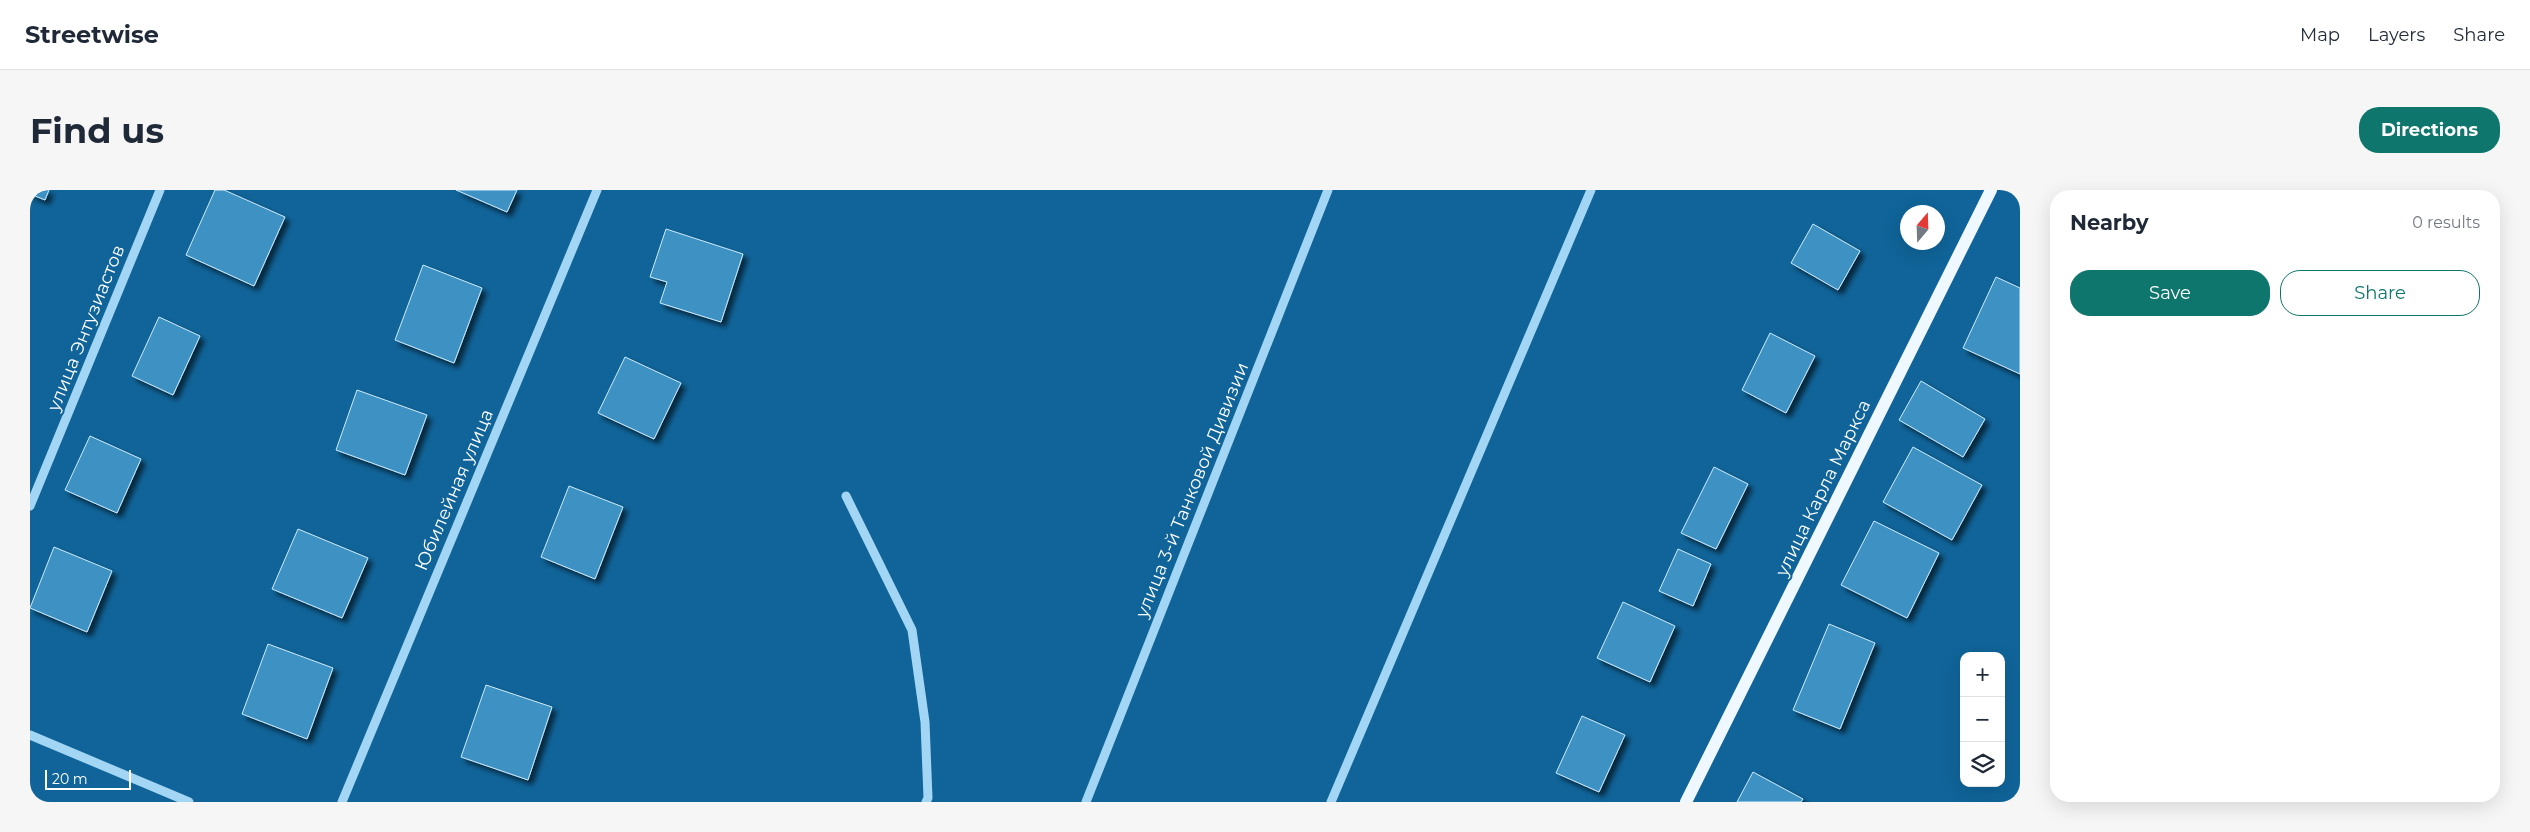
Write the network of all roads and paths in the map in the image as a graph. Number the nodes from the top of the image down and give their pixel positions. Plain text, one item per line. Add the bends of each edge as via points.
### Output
1 (160, 190) edge
2 (597, 190) edge
3 (1328, 190) edge
4 (1591, 190) edge
5 (1991, 190) edge
6 (846, 496) dead end
7 (30, 506) edge
8 (30, 735) edge
9 (189, 802) edge
10 (342, 802) edge
11 (926, 802) edge
12 (1086, 802) edge
13 (1330, 802) edge
14 (1686, 802) edge

1 - 7 street, улица Энтузиастов
2 - 10 street, Юбилейная улица
3 - 12 street, улица 3-й Танковой Дивизии
4 - 13 street
5 - 14 main road, улица Карла Маркса
6 - 11 street via 912,630 925,722
8 - 9 street

